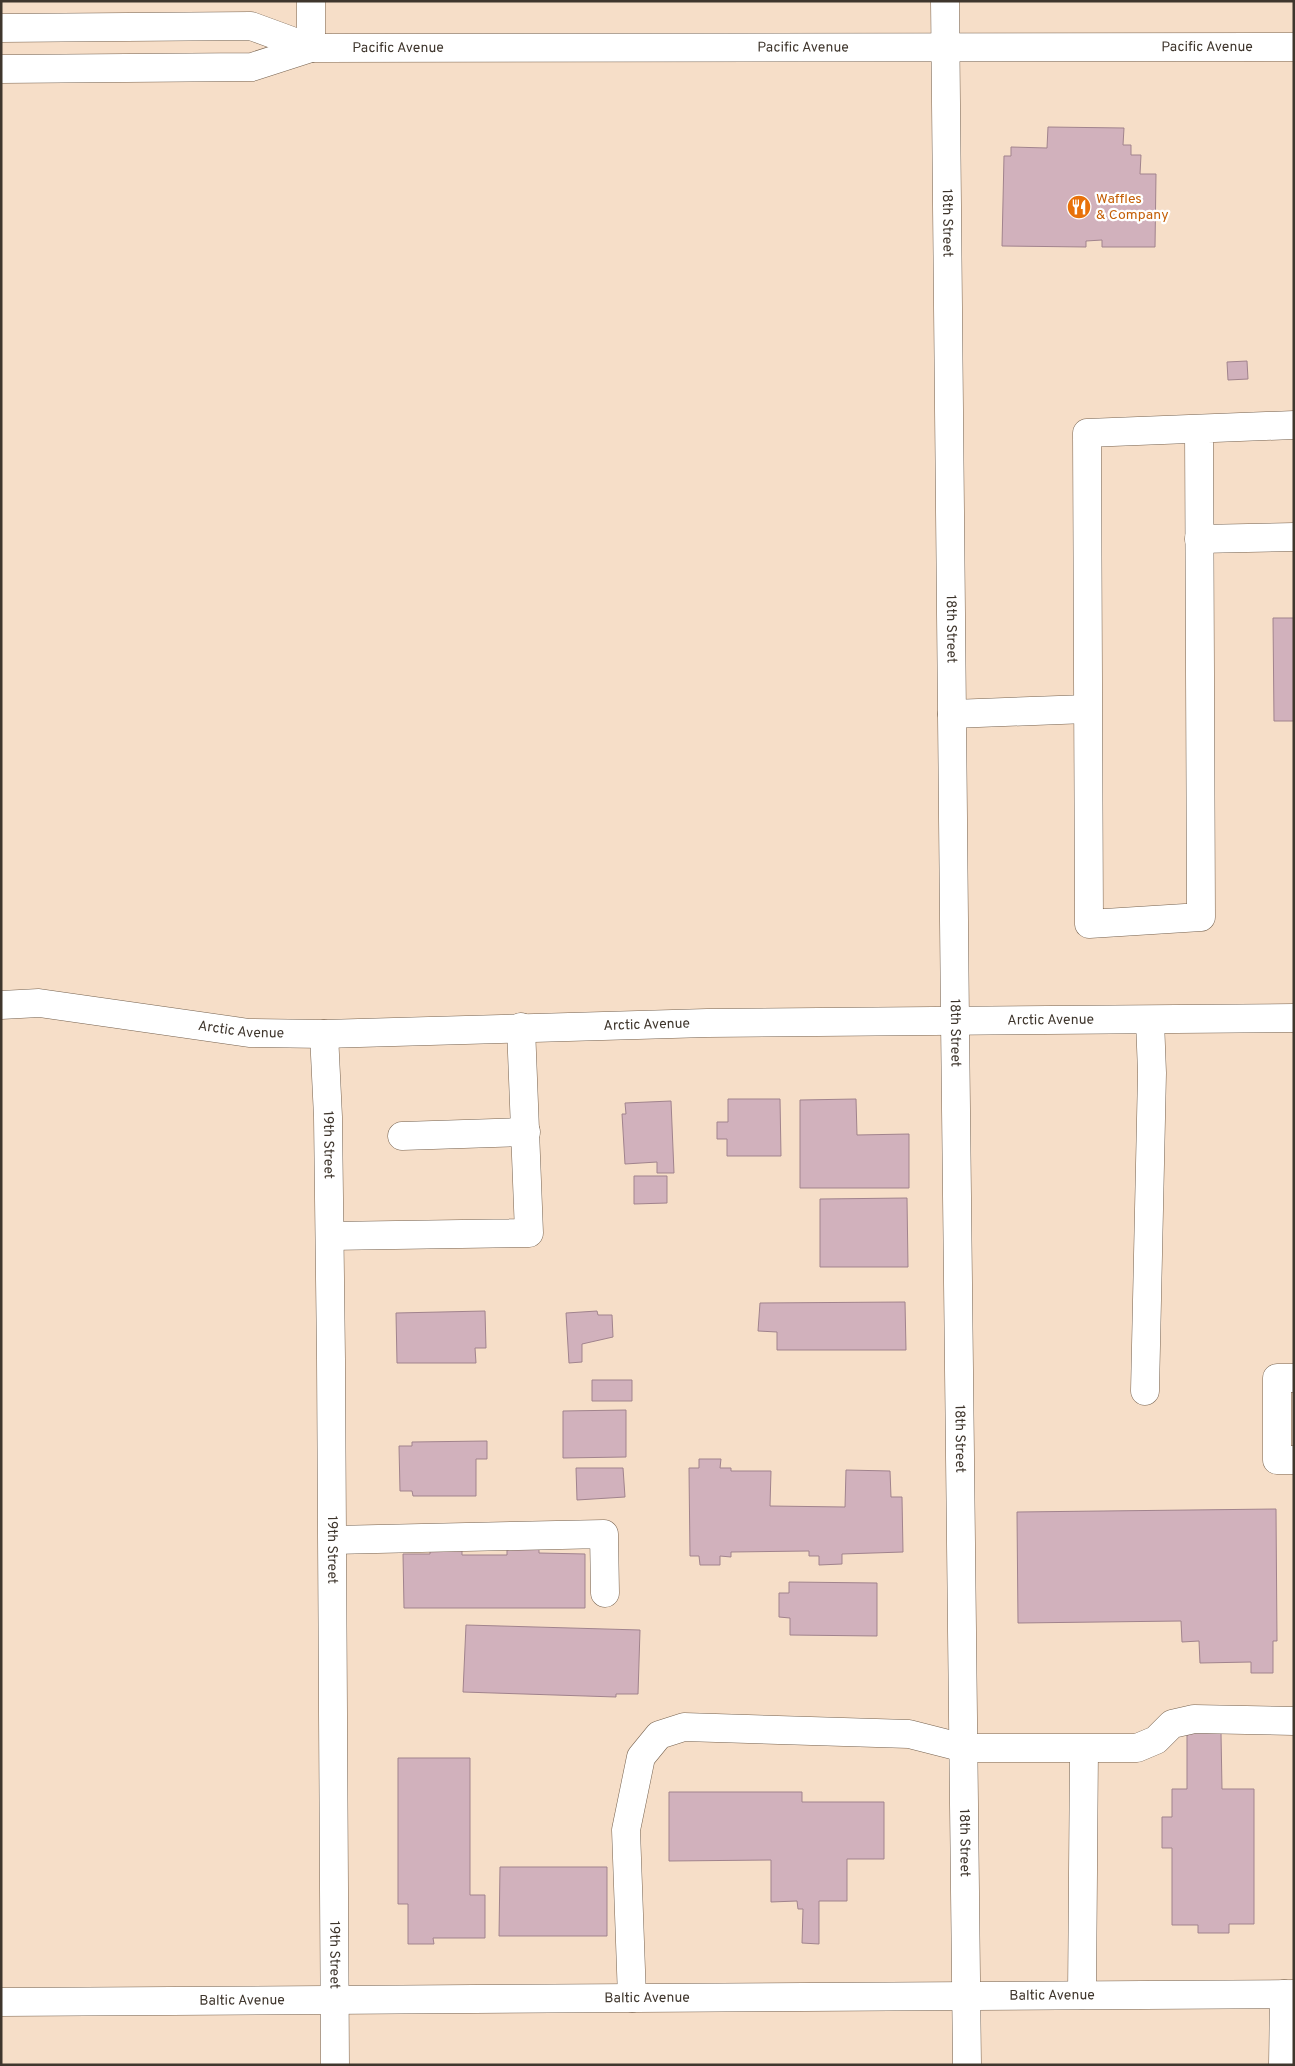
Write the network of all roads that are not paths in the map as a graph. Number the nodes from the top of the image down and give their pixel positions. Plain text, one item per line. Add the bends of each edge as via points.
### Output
1 (310, 1) edge
2 (945, 1) edge
3 (1, 28) edge
4 (946, 46) junction
5 (1294, 47) edge
6 (311, 48) junction
7 (1, 69) edge
8 (1294, 425) edge
9 (1199, 429) junction
10 (1294, 537) edge
11 (1199, 539) junction
12 (1087, 708) junction
13 (952, 714) junction
14 (1, 1005) edge
15 (1294, 1018) edge
16 (1150, 1020) junction
17 (954, 1022) junction
18 (521, 1027) junction
19 (324, 1034) junction
20 (526, 1132) junction
21 (402, 1136) dead end
22 (330, 1236) junction
23 (1294, 1378) edge
24 (1145, 1391) dead end
25 (1294, 1460) edge
26 (332, 1540) junction
27 (606, 1593) dead end
28 (1294, 1720) edge
29 (964, 1748) junction
30 (1084, 1748) junction
31 (1289, 1994) edge
32 (1082, 1995) junction
33 (965, 1997) junction
34 (632, 1998) junction
35 (335, 1999) junction
36 (1, 2002) edge
37 (335, 2065) edge
38 (967, 2065) edge
39 (1283, 2065) edge

1 - 6 main road
2 - 4 main road, 18th Street
3 - 6 main road, Pacific Avenue via 252,26
4 - 5 main road, Pacific Avenue
4 - 6 main road, Pacific Avenue
4 - 13 main road, 18th Street
6 - 7 main road, Pacific Avenue via 252,67
8 - 9 main road
9 - 11 main road
9 - 12 main road via 1087,433
10 - 11 main road
11 - 12 main road via 1201,917 1089,924
12 - 13 main road
13 - 17 main road, 18th Street
14 - 19 main road, Arctic Avenue via 39,1004 250,1033
15 - 16 main road, Arctic Avenue
16 - 17 main road, Arctic Avenue
16 - 24 main road via 1152,1073
17 - 18 main road, Arctic Avenue
17 - 29 main road, 18th Street
18 - 19 main road, Arctic Avenue
18 - 20 main road
19 - 22 main road, 19th Street
20 - 21 main road
20 - 22 main road via 529,1233
22 - 26 main road, 19th Street
23 - 25 main road via 1277,1378 1276,1424 1276,1460
26 - 27 main road via 604,1534
26 - 35 main road, 19th Street
28 - 30 main road via 1194,1719 1172,1724 1156,1740 1137,1748
29 - 30 main road
29 - 33 main road, 18th Street
29 - 34 main road via 909,1734 684,1727 659,1735 641,1757 626,1830
30 - 32 main road
31 - 32 main road, Baltic Avenue
31 - 39 main road
32 - 33 main road, Baltic Avenue
33 - 34 main road, Baltic Avenue
33 - 38 main road, 18th Street
34 - 35 main road, Baltic Avenue
35 - 36 main road, Baltic Avenue
35 - 37 main road, 19th Street

